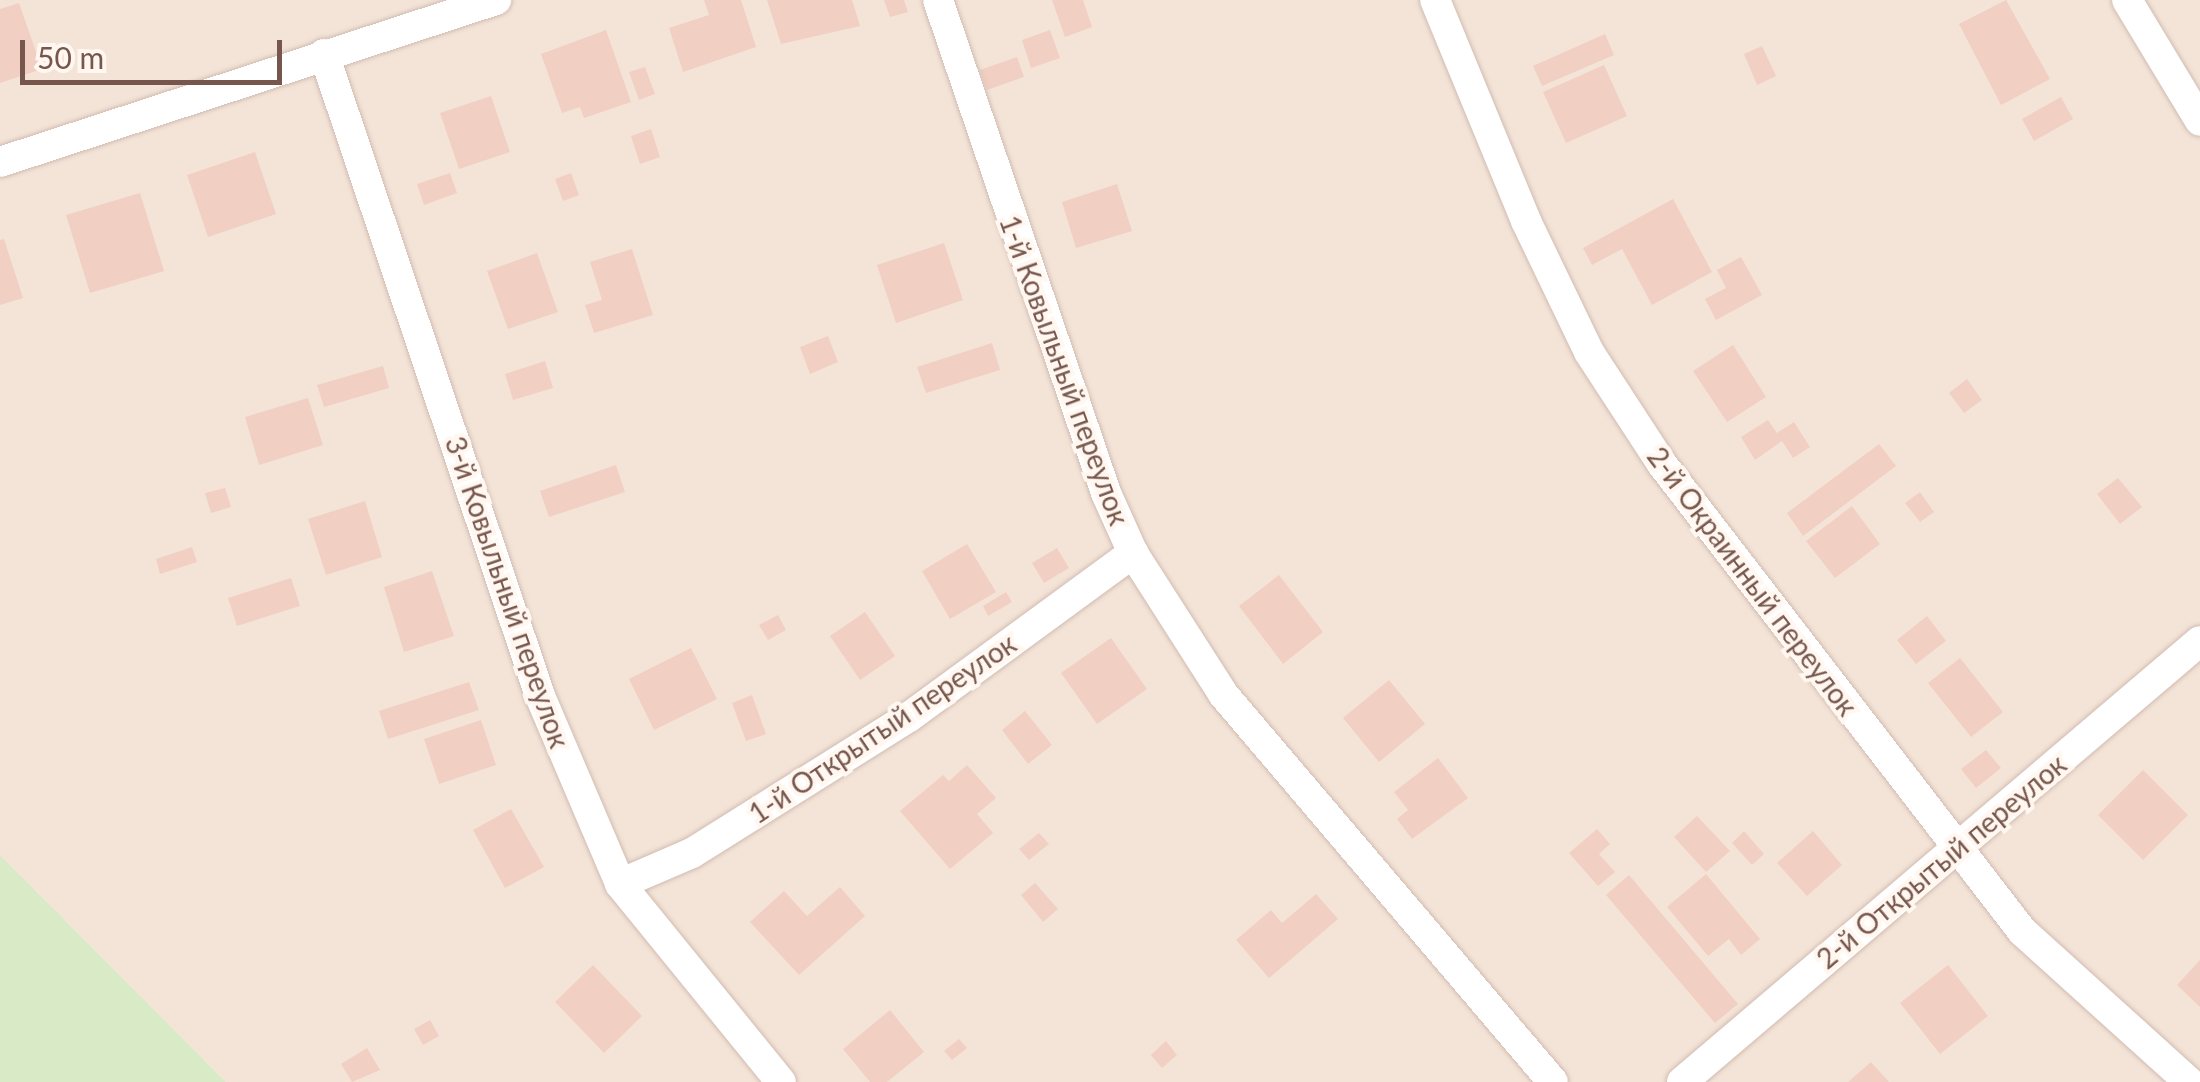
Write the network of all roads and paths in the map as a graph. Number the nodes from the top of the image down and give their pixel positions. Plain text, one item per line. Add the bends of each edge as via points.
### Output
1 (496, 0) edge
2 (938, 0) edge
3 (1435, 0) edge
4 (2127, 0) edge
5 (324, 54) junction
6 (2200, 121) edge
7 (0, 162) edge
8 (1134, 553) junction
9 (2200, 641) edge
10 (1956, 847) junction
11 (620, 884) junction
12 (781, 1082) edge
13 (1553, 1082) edge
14 (1682, 1082) edge
15 (2189, 1082) edge

1 - 5 street
2 - 8 street, 1-й Ковыльный переулок via 1092,456
3 - 10 street, 2-й Окраинный переулок via 1526,221 1589,352 1662,464
4 - 6 street
5 - 7 street
5 - 11 street, 3-й Ковыльный переулок via 540,696
8 - 11 street, 1-й Открытый переулок via 909,718 692,853
8 - 13 street, 1-й Ковыльный переулок via 1223,694
9 - 10 street, 2-й Открытый переулок
10 - 14 street, 2-й Открытый переулок
10 - 15 street, 2-й Окраинный переулок via 2022,932
11 - 12 street, 3-й Ковыльный переулок

